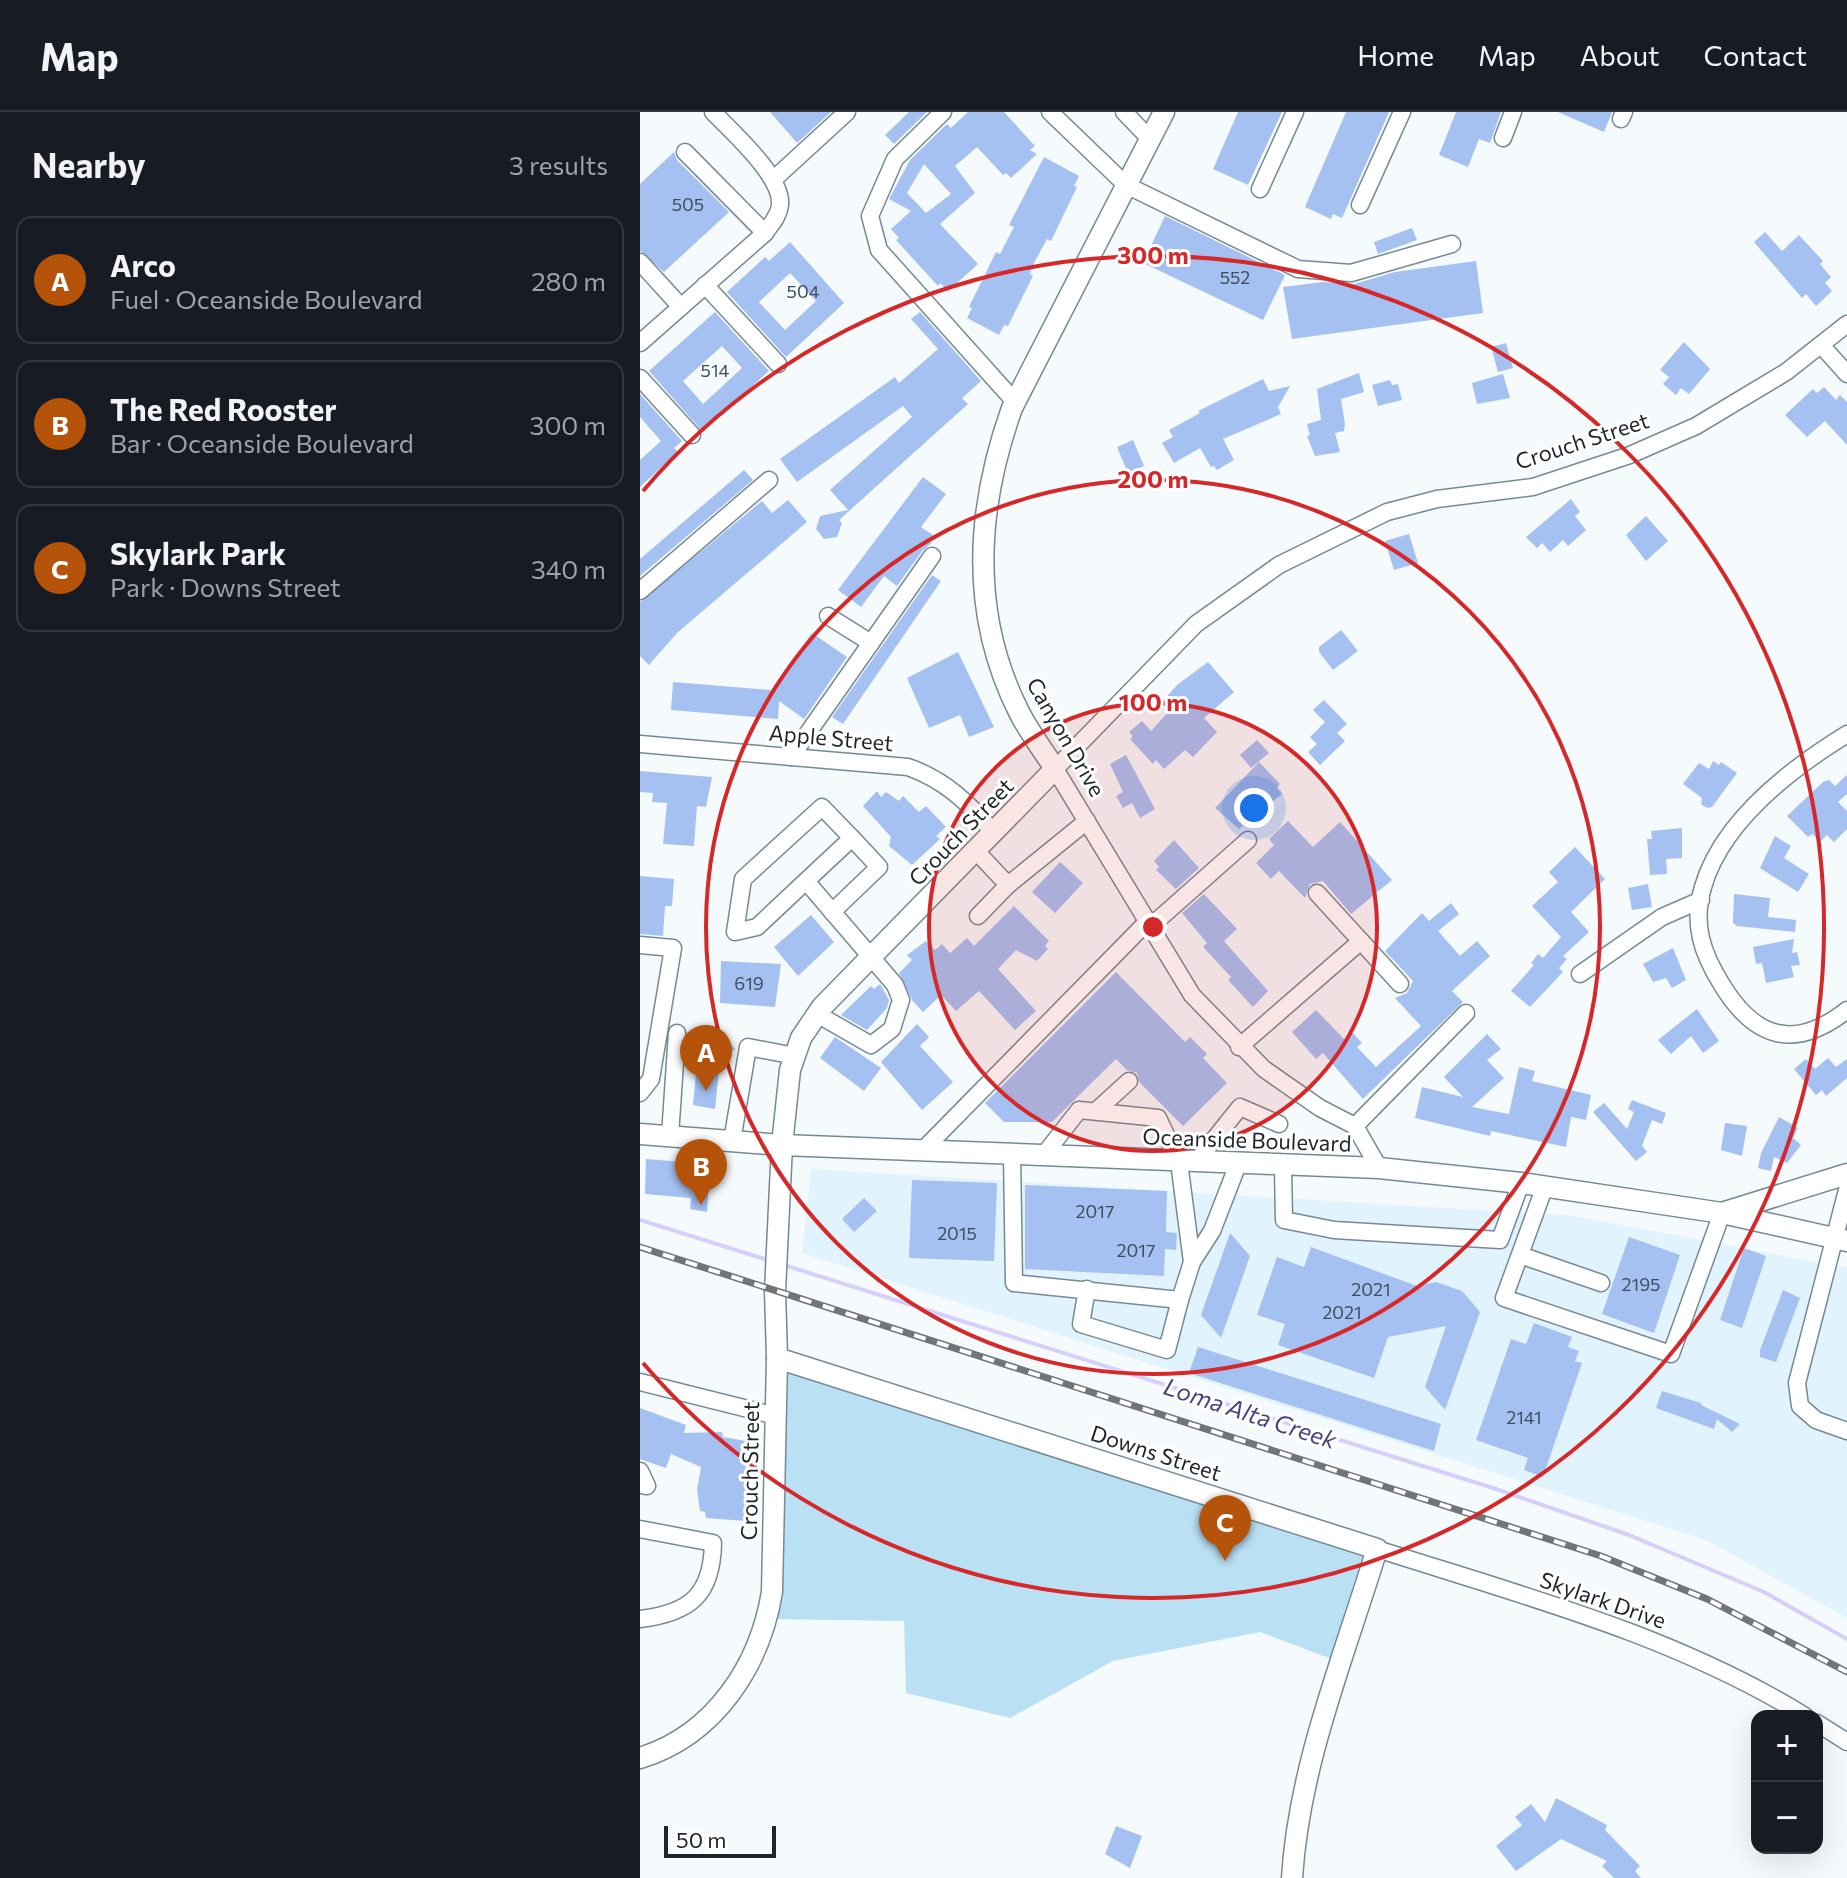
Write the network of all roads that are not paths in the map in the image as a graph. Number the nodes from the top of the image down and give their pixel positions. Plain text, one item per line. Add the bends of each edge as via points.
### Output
1 (847, 112) edge
2 (943, 112) edge
3 (1050, 112) edge
4 (1124, 112) edge
5 (1164, 112) edge
6 (1295, 112) edge
7 (1402, 112) edge
8 (1513, 112) edge
9 (719, 114) edge
10 (1503, 138) dead end
11 (1150, 139) junction
12 (685, 152) dead end
13 (774, 179) junction
14 (1126, 185) junction
15 (1260, 189) dead end
16 (1360, 205) dead end
17 (765, 233) junction
18 (1452, 244) dead end
19 (640, 262) edge
20 (705, 285) junction
21 (681, 307) junction
22 (1847, 324) edge
23 (640, 343) edge
24 (1821, 345) junction
25 (778, 364) dead end
26 (1847, 374) edge
27 (640, 378) edge
28 (1015, 402) junction
29 (692, 435) dead end
30 (769, 480) dead end
31 (932, 556) dead end
32 (640, 591) edge
33 (828, 616) dead end
34 (871, 643) junction
35 (1847, 734) edge
36 (640, 744) edge
37 (791, 757) junction
38 (1055, 769) junction
39 (1087, 821) junction
40 (994, 833) junction
41 (852, 838) junction
42 (1248, 840) dead end
43 (976, 851) junction
44 (806, 881) junction
45 (1008, 885) junction
46 (1317, 893) dead end
47 (1701, 900) junction
48 (832, 912) junction
49 (978, 916) dead end
50 (1149, 924) junction
51 (1361, 941) junction
52 (640, 945) edge
53 (871, 957) junction
54 (1580, 974) dead end
55 (1400, 984) dead end
56 (1847, 1010) edge
57 (1466, 1013) dead end
58 (817, 1014) junction
59 (677, 1033) dead end
60 (1239, 1047) junction
61 (795, 1056) junction
62 (1129, 1081) dead end
63 (640, 1093) edge
64 (1096, 1111) junction
65 (1279, 1124) dead end
66 (1355, 1126) junction
67 (640, 1134) edge
68 (670, 1136) junction
69 (732, 1141) junction
70 (782, 1145) junction
71 (922, 1151) junction
72 (1012, 1155) junction
73 (1043, 1156) junction
74 (1188, 1162) junction
75 (1238, 1164) junction
76 (1283, 1166) junction
77 (1379, 1168) junction
78 (1847, 1174) edge
79 (1521, 1183) junction
80 (1545, 1186) junction
81 (1847, 1190) edge
82 (1722, 1213) junction
83 (1841, 1240) edge
84 (1520, 1255) junction
85 (1192, 1262) junction
86 (1601, 1283) dead end
87 (1087, 1289) junction
88 (1180, 1300) junction
89 (777, 1358) junction
90 (640, 1382) edge
91 (776, 1416) junction
92 (1847, 1431) edge
93 (640, 1471) edge
94 (640, 1485) edge
95 (640, 1529) edge
96 (1377, 1549) junction
97 (640, 1619) edge
98 (1795, 1710) edge
99 (1823, 1727) edge
100 (1847, 1742) edge
101 (640, 1758) edge
102 (1292, 1878) edge

1 - 13 street
2 - 28 street via 895,159 870,216 879,250
3 - 14 street
4 - 11 street
5 - 11 main road, Canyon Drive
6 - 15 street
7 - 16 street
8 - 10 street
9 - 13 street
11 - 14 main road, Canyon Drive
12 - 17 street
13 - 17 street via 781,201
14 - 18 street via 1298,269 1351,273
14 - 28 main road, Canyon Drive
17 - 20 street
19 - 21 street
20 - 21 street
20 - 25 street
21 - 23 street
22 - 24 street, Crouch Street
24 - 26 street
24 - 38 street, Crouch Street via 1696,426 1630,455 1533,487 1437,499 1387,512 1279,565 1196,624
27 - 29 street
28 - 38 main road, Canyon Drive via 984,516 981,581 997,655 1019,712
30 - 32 street
31 - 34 street
33 - 34 street
34 - 37 street
35 - 47 street via 1804,761 1753,806 1726,841
36 - 37 street, Apple Street
37 - 40 street, Apple Street via 908,767 933,776 968,802
38 - 39 street, Canyon Drive
38 - 40 main road, Crouch Street
39 - 45 street
39 - 50 street, Canyon Drive
40 - 43 main road, Crouch Street
41 - 44 street
41 - 44 street via 822,807 743,879 735,932 757,927
41 - 48 street via 879,867
42 - 50 street
43 - 45 street
43 - 53 main road, Crouch Street
44 - 48 street
45 - 49 street
46 - 51 street
47 - 54 street via 1662,917
47 - 56 street via 1697,932 1708,962 1738,1011 1751,1022 1796,1035
48 - 53 street
50 - 60 street, Canyon Drive via 1192,995
50 - 71 street
51 - 55 street
51 - 60 street
52 - 63 street via 673,948 651,1079
53 - 58 main road, Crouch Street
53 - 58 street via 901,996 887,1036 867,1045
57 - 66 street
58 - 61 main road, Crouch Street
59 - 68 street
60 - 66 street, Canyon Drive via 1320,1108
61 - 69 street via 748,1047
61 - 70 main road, Crouch Street
62 - 64 street
64 - 73 street via 1079,1110
64 - 74 street via 1158,1118
65 - 74 street via 1240,1107
66 - 77 street
67 - 68 main road, Oceanside Boulevard
68 - 69 main road, Oceanside Boulevard
69 - 70 main road, Oceanside Boulevard
70 - 71 main road, Oceanside Boulevard
70 - 89 main road, Crouch Street
71 - 72 main road, Oceanside Boulevard
72 - 73 main road, Oceanside Boulevard
72 - 87 street via 1014,1283
73 - 74 main road, Oceanside Boulevard
74 - 75 main road, Oceanside Boulevard
74 - 85 street
75 - 76 main road, Oceanside Boulevard
75 - 85 street via 1212,1231
76 - 77 main road, Oceanside Boulevard
76 - 79 street via 1284,1220 1334,1230 1500,1240
77 - 79 main road, Oceanside Boulevard
78 - 82 main road
79 - 80 main road, Oceanside Boulevard
80 - 82 main road, Oceanside Boulevard
80 - 84 street
81 - 83 street
82 - 83 main road, Oceanside Boulevard
82 - 84 street via 1671,1354 1504,1298
83 - 92 street via 1797,1383 1800,1406 1816,1420
84 - 86 street
85 - 88 street
87 - 88 street
87 - 88 street via 1081,1324 1167,1350
89 - 91 main road, Crouch Street
89 - 96 main road, Downs Street
90 - 91 street
91 - 101 main road, Crouch Street via 772,1592 745,1676 691,1733
93 - 94 street via 647,1486
95 - 97 street via 713,1543 705,1590 691,1603
96 - 98 street, Skylark Drive via 1618,1626 1679,1650
96 - 102 main road via 1306,1780
99 - 100 street

